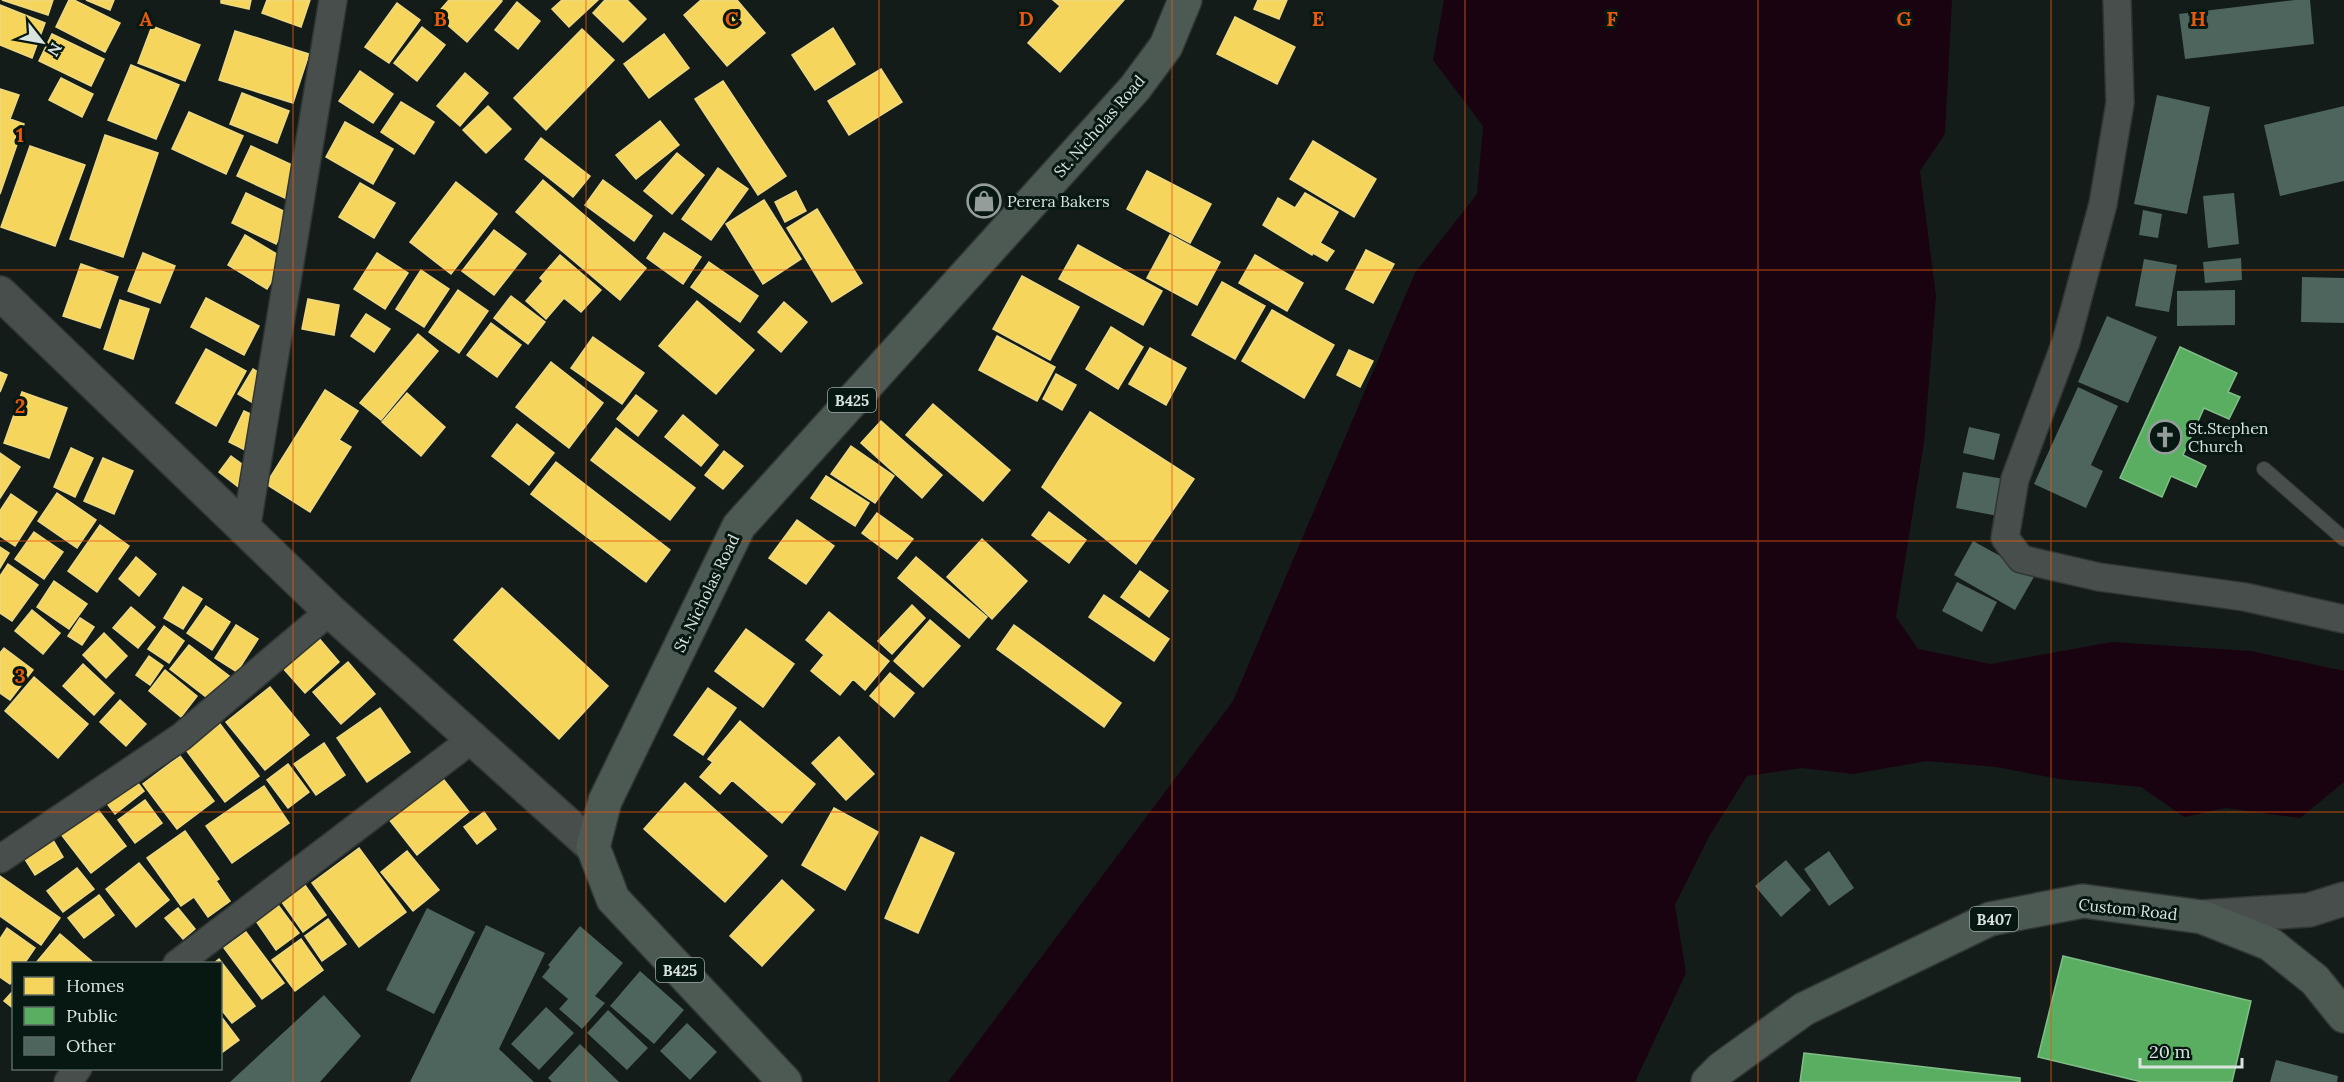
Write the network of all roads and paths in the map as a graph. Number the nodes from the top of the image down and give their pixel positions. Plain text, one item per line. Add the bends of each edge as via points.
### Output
1 (333, 0) edge
2 (1185, 0) edge
3 (2117, 0) edge
4 (0, 293) edge
5 (2264, 469) dead end
6 (246, 530) junction
7 (2344, 539) edge
8 (330, 611) junction
9 (2344, 620) edge
10 (471, 740) junction
11 (592, 848) junction
12 (0, 859) edge
13 (2344, 899) edge
14 (2202, 917) junction
15 (178, 962) edge
16 (2344, 1016) edge
17 (785, 1082) edge
18 (1708, 1082) edge

1 - 6 street
2 - 11 main road, St. Nicholas Road / B425 via 1166,46 1135,88 739,526 605,801
3 - 9 street via 2120,103 2103,204 2066,342 2015,479 2005,538 2021,559 2099,577 2246,597
4 - 6 street
5 - 7 lane
6 - 8 street
8 - 10 street
8 - 12 street via 181,737
10 - 11 street
10 - 15 street
11 - 17 main road, B425 via 613,899
13 - 14 street via 2309,910
14 - 16 main road, Custom Road / B407 via 2270,944 2315,980
14 - 18 main road, Custom Road / B407 via 2082,901 1990,919 1804,1009

